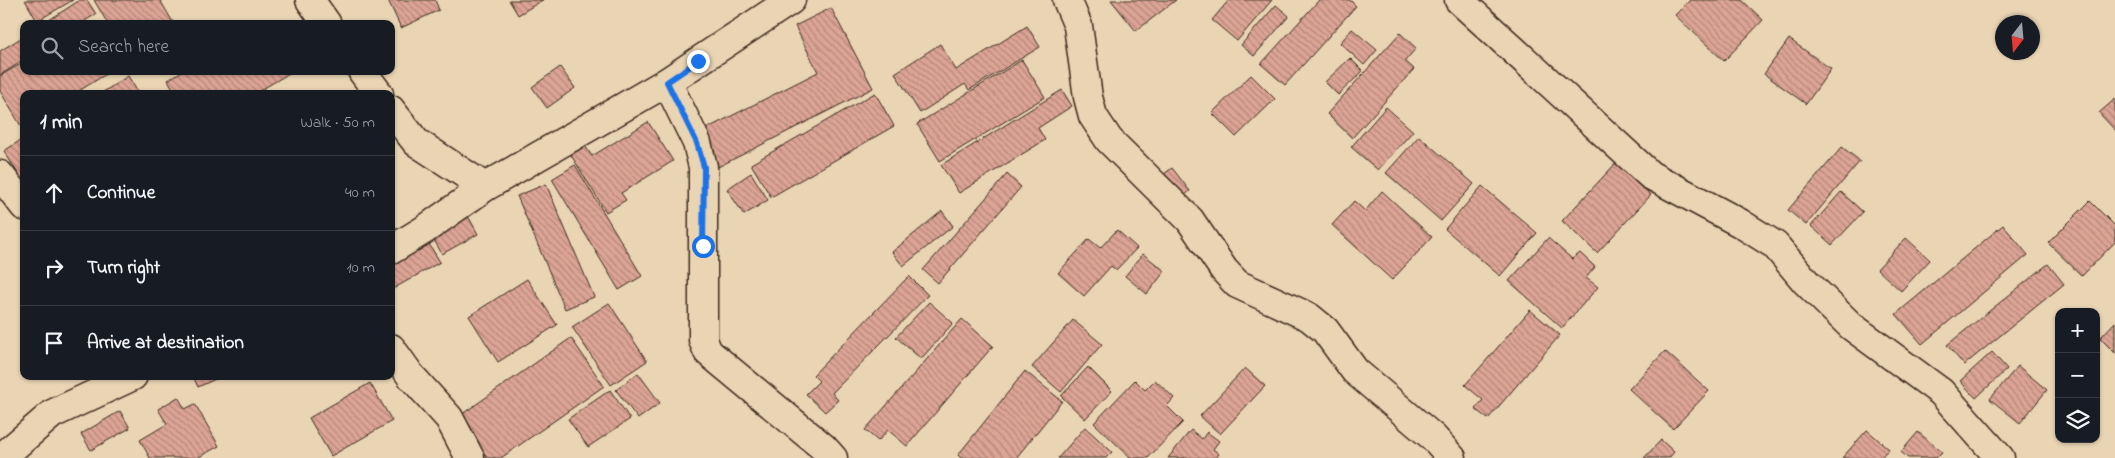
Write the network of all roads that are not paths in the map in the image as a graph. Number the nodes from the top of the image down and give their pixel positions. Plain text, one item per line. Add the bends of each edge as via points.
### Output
1 (310, 0) edge
2 (1067, 0) edge
3 (1459, 0) edge
4 (777, 3) edge
5 (324, 20) edge
6 (365, 75) edge
7 (667, 82) junction
8 (376, 90) edge
9 (395, 115) edge
10 (0, 176) edge
11 (485, 188) junction
12 (20, 201) edge
13 (395, 248) edge
14 (395, 354) edge
15 (124, 380) edge
16 (2, 458) edge
17 (470, 458) edge
18 (832, 458) edge
19 (1452, 458) edge
20 (2000, 458) edge

1 - 5 street
2 - 19 street via 1078,26 1093,116 1109,140 1190,220 1237,284 1309,317 1325,330 1355,371 1434,438
3 - 20 street via 1650,175 1775,245 1806,282 1851,326 1941,392
4 - 7 street
6 - 8 street
7 - 11 street
7 - 18 street via 697,143 704,167 703,340 708,352
9 - 11 street via 416,142
10 - 12 street
11 - 13 street
14 - 17 street via 449,418
15 - 16 street via 52,414

